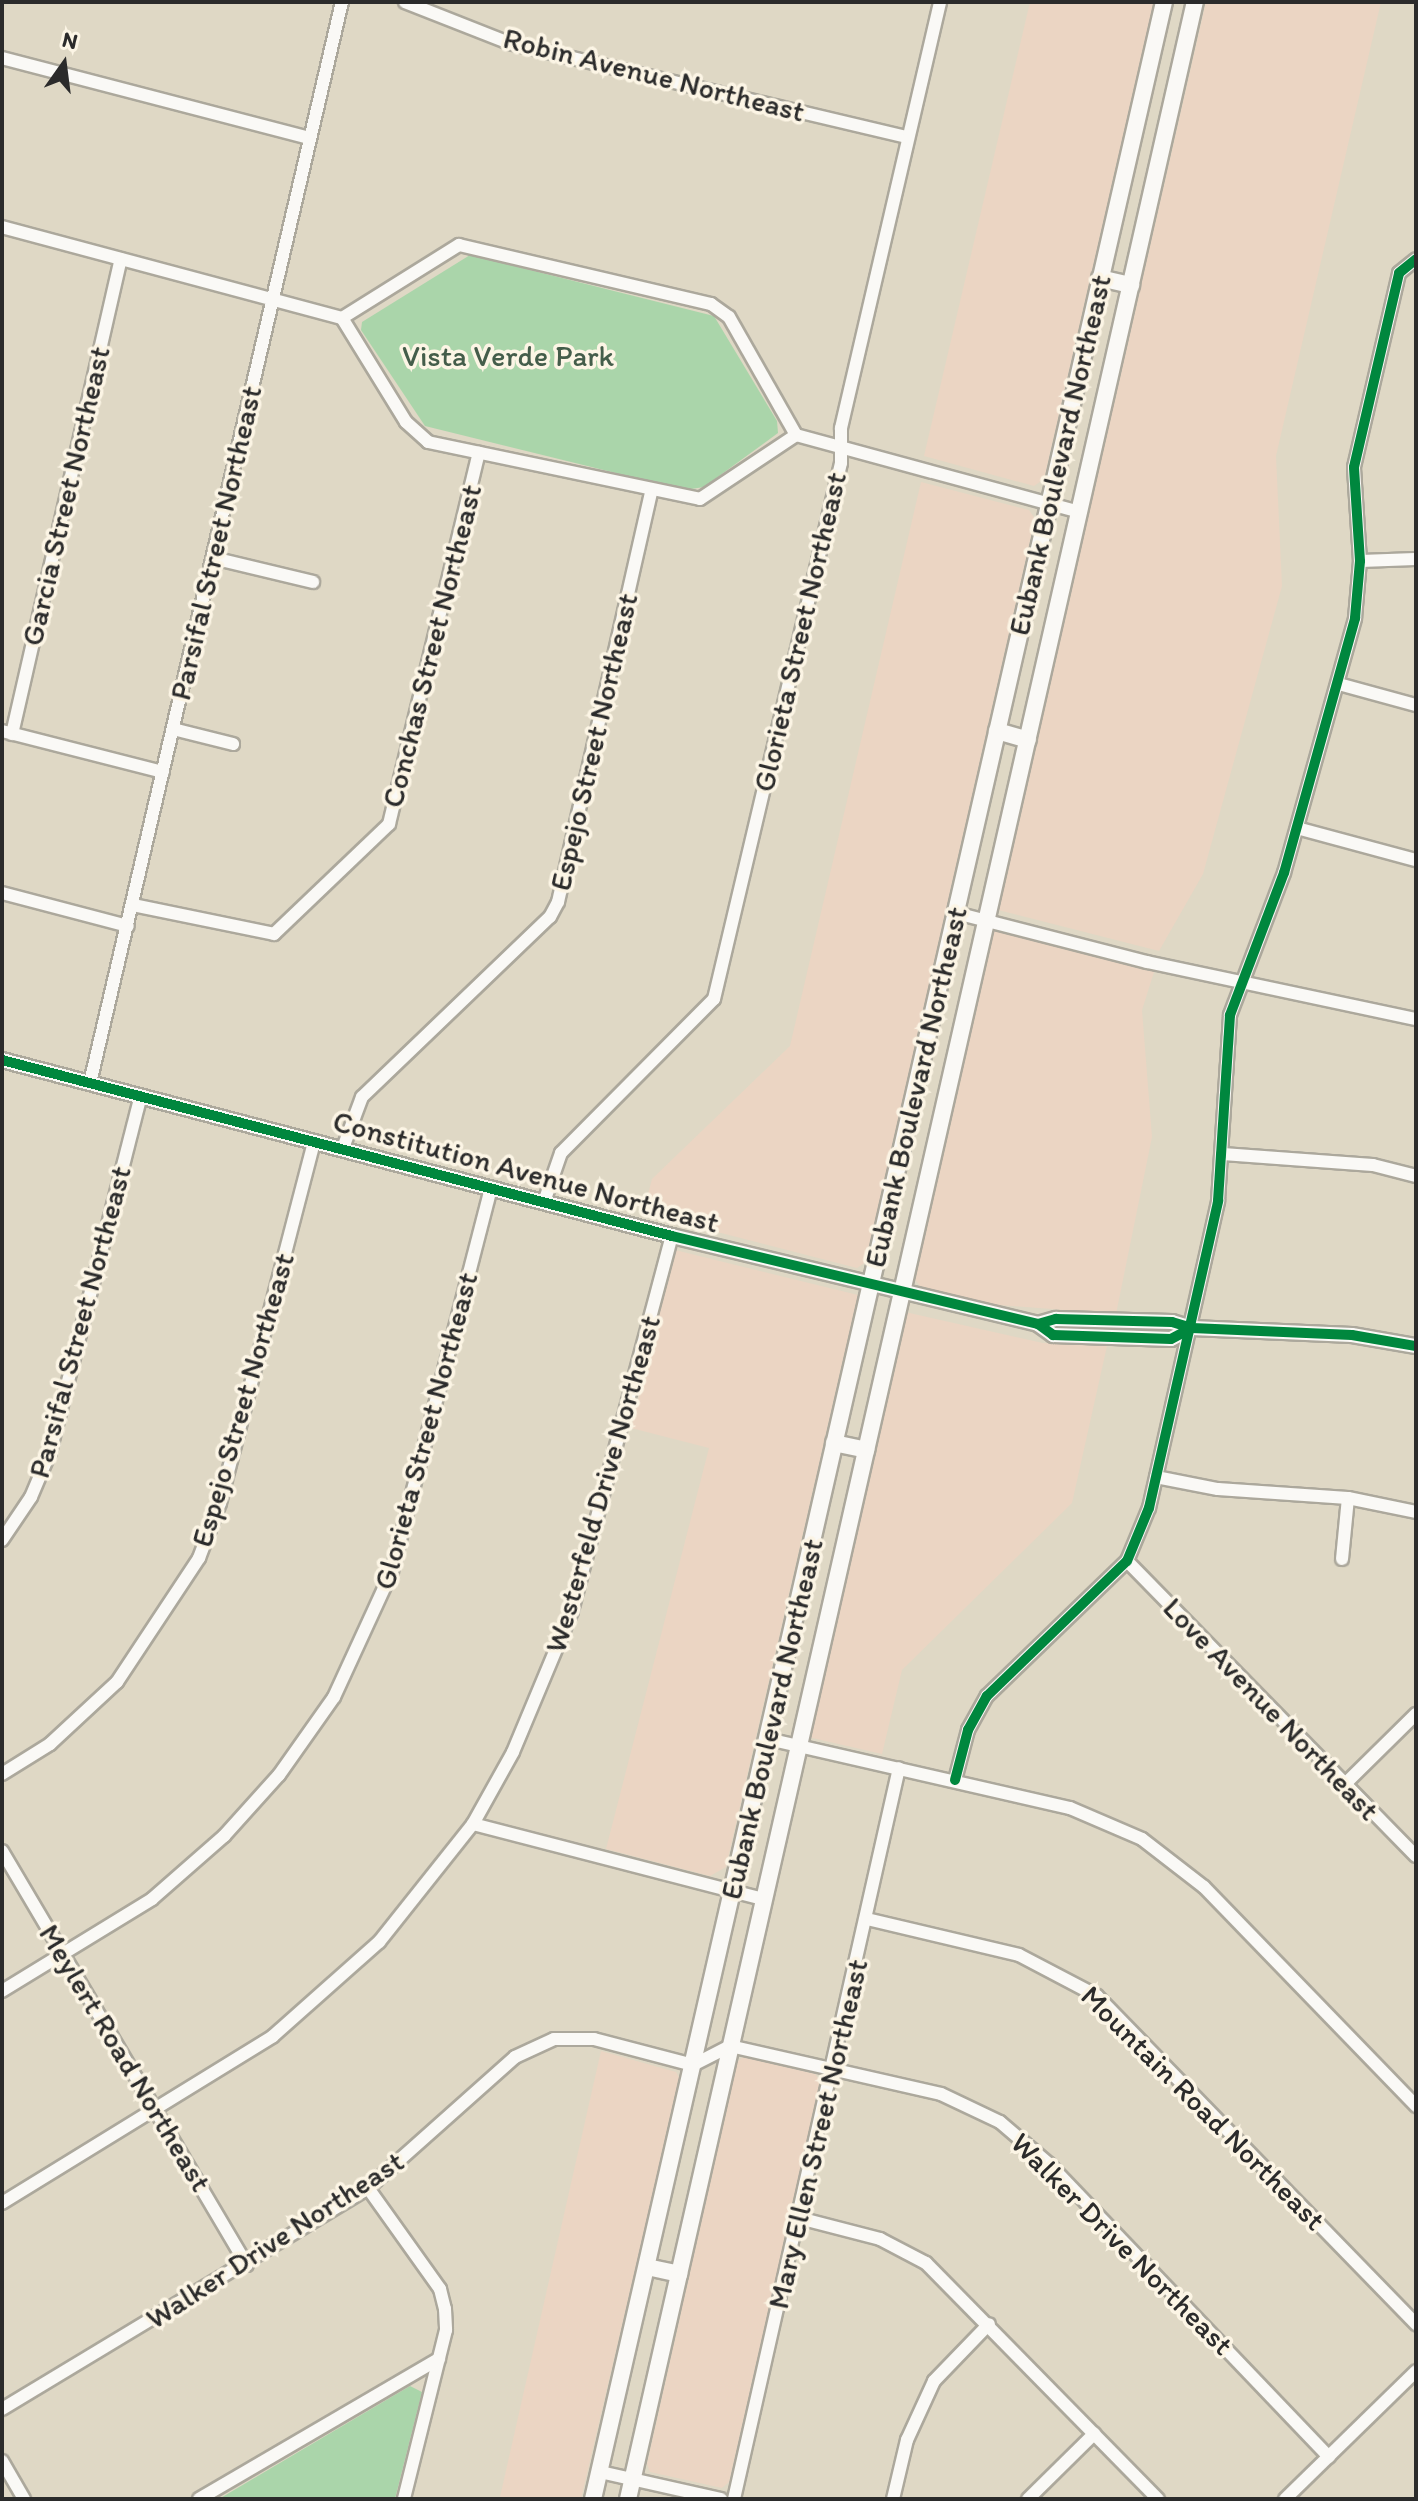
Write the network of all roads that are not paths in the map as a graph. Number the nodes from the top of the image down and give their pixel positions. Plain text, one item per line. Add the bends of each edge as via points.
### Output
1 (342, 2) edge
2 (405, 2) edge
3 (940, 2) edge
4 (1164, 2) edge
5 (1195, 2) edge
6 (2, 58) edge
7 (1142, 99) junction
8 (1172, 106) junction
9 (907, 137) junction
10 (309, 138) junction
11 (2, 227) edge
12 (121, 259) junction
13 (1416, 259) edge
14 (1100, 278) junction
15 (1131, 285) junction
16 (273, 300) junction
17 (342, 318) junction
18 (796, 435) junction
19 (838, 447) junction
20 (479, 453) junction
21 (651, 492) junction
22 (1048, 504) junction
23 (1080, 512) junction
24 (213, 558) junction
25 (1416, 559) edge
26 (1360, 561) junction
27 (313, 582) dead end
28 (1339, 684) junction
29 (1416, 705) edge
30 (173, 729) junction
31 (997, 731) junction
32 (7, 732) edge
33 (1028, 740) junction
34 (233, 744) dead end
35 (163, 772) junction
36 (1297, 828) junction
37 (1416, 860) edge
38 (2, 893) edge
39 (133, 905) junction
40 (956, 913) junction
41 (985, 921) junction
42 (128, 926) junction
43 (1239, 982) junction
44 (1416, 1019) edge
45 (2, 1060) edge
46 (917, 1082) junction
47 (90, 1083) junction
48 (947, 1089) junction
49 (141, 1096) junction
50 (314, 1141) junction
51 (343, 1148) junction
52 (1223, 1154) junction
53 (1416, 1176) edge
54 (491, 1188) junction
55 (544, 1202) junction
56 (672, 1236) junction
57 (870, 1285) junction
58 (901, 1293) junction
59 (1192, 1328) junction
60 (1416, 1346) edge
61 (834, 1443) junction
62 (866, 1450) junction
63 (1156, 1477) junction
64 (1348, 1498) junction
65 (1416, 1512) edge
66 (2, 1540) edge
67 (1342, 1559) dead end
68 (1127, 1561) junction
69 (1416, 1714) edge
70 (768, 1739) junction
71 (799, 1745) junction
72 (899, 1768) junction
73 (2, 1774) edge
74 (955, 1780) junction
75 (1345, 1784) junction
76 (473, 1824) junction
77 (2, 1851) edge
78 (1416, 1856) edge
79 (733, 1892) junction
80 (764, 1899) junction
81 (867, 1919) junction
82 (63, 1955) junction
83 (2, 1991) edge
84 (730, 2046) junction
85 (693, 2065) junction
86 (832, 2069) junction
87 (1416, 2106) edge
88 (157, 2110) junction
89 (368, 2188) junction
90 (2, 2203) edge
91 (799, 2218) junction
92 (247, 2265) junction
93 (647, 2267) junction
94 (679, 2274) junction
95 (989, 2324) junction
96 (1416, 2324) edge
97 (439, 2359) junction
98 (1416, 2371) edge
99 (2, 2409) edge
100 (1094, 2434) junction
101 (1329, 2457) junction
102 (2, 2461) edge
103 (600, 2472) junction
104 (632, 2480) junction
105 (24, 2499) edge
106 (199, 2499) edge
107 (404, 2499) edge
108 (593, 2499) edge
109 (628, 2499) edge
110 (721, 2499) edge
111 (734, 2499) edge
112 (893, 2499) edge
113 (1028, 2499) edge
114 (1158, 2499) edge
115 (1285, 2499) edge

1 - 10 street, Parsifal Street Northeast
2 - 9 street, Robin Avenue Northeast via 509,43
3 - 9 street, Glorieta Street Northeast
4 - 7 main road, Eubank Boulevard Northeast
5 - 8 main road, Eubank Boulevard Northeast
6 - 10 street
7 - 8 main road
7 - 14 main road, Eubank Boulevard Northeast
8 - 15 main road, Eubank Boulevard Northeast
9 - 19 street, Glorieta Street Northeast
10 - 16 street, Parsifal Street Northeast
11 - 12 street
12 - 16 street
12 - 32 street, Garcia Street Northeast
13 - 26 street via 1399,273 1354,467
14 - 15 main road
14 - 22 main road, Eubank Boulevard Northeast
15 - 23 main road, Eubank Boulevard Northeast
16 - 17 street
16 - 24 street, Parsifal Street Northeast
17 - 18 street via 459,245 711,304 729,317
17 - 20 street via 418,436
18 - 19 street
18 - 21 street via 700,499
19 - 22 street
19 - 55 street, Glorieta Street Northeast via 841,463 714,999 561,1153
20 - 21 street
20 - 39 street, Conchas Street Northeast via 397,808 374,840 274,934
21 - 51 street, Espejo Street Northeast via 558,902 550,917 362,1097
22 - 23 street
22 - 31 main road, Eubank Boulevard Northeast
23 - 33 main road, Eubank Boulevard Northeast
24 - 27 street
24 - 30 street, Parsifal Street Northeast
25 - 26 street
26 - 28 street via 1355,618
28 - 29 street
28 - 36 street
30 - 34 street
30 - 35 street, Parsifal Street Northeast
31 - 33 main road
31 - 40 main road, Eubank Boulevard Northeast
32 - 35 street
33 - 41 main road, Eubank Boulevard Northeast
35 - 39 street, Parsifal Street Northeast
36 - 37 street
36 - 43 street
38 - 42 street
39 - 42 street, Parsifal Street Northeast
40 - 41 street
40 - 46 main road, Eubank Boulevard Northeast
41 - 43 street
41 - 48 main road, Eubank Boulevard Northeast
42 - 47 street, Parsifal Street Northeast
43 - 44 street
43 - 52 street via 1224,1047
45 - 47 street, Constitution Avenue Northeast
46 - 48 main road
46 - 57 main road, Eubank Boulevard Northeast
47 - 49 street, Constitution Avenue Northeast
48 - 58 main road, Eubank Boulevard Northeast
49 - 50 street, Constitution Avenue Northeast
49 - 66 street, Parsifal Street Northeast via 50,1452 31,1497
50 - 51 street, Constitution Avenue Northeast
50 - 73 street, Espejo Street Northeast via 220,1503 199,1558 117,1682 50,1744
51 - 54 street, Constitution Avenue Northeast
52 - 53 street via 1373,1165
52 - 59 street
54 - 55 street, Constitution Avenue Northeast
54 - 82 street, Glorieta Street Northeast via 392,1571 334,1697 279,1775 224,1836 152,1899
55 - 56 street, Constitution Avenue Northeast
56 - 57 street, Constitution Avenue Northeast
56 - 76 street, Westerfeld Drive Northeast via 572,1611 513,1752
57 - 58 street, Constitution Avenue Northeast
57 - 61 main road, Eubank Boulevard Northeast
58 - 59 street, Constitution Avenue Northeast via 1038,1324 1053,1335 1171,1339
58 - 62 main road, Eubank Boulevard Northeast
59 - 60 street, Constitution Avenue Northeast via 1352,1335
59 - 63 street
61 - 62 main road
61 - 70 main road, Eubank Boulevard Northeast
62 - 71 main road, Eubank Boulevard Northeast
63 - 64 street via 1218,1489
63 - 68 street
64 - 65 street
64 - 67 street
68 - 74 street via 987,1696 968,1730
68 - 75 street, Love Avenue Northeast
69 - 75 street
70 - 71 street
70 - 79 main road, Eubank Boulevard Northeast
71 - 72 street
71 - 80 main road, Eubank Boulevard Northeast
72 - 74 street
72 - 81 street, Mary Ellen Street Northeast
74 - 87 street via 1109,1822 1178,1864
75 - 78 street, Love Avenue Northeast
76 - 79 street
76 - 88 street, Westerfeld Drive Northeast via 425,1890 330,1987 273,2036
77 - 82 street, Meylert Road Northeast
79 - 80 street
79 - 85 main road, Eubank Boulevard Northeast
80 - 84 main road, Eubank Boulevard Northeast
81 - 86 street, Mary Ellen Street Northeast
81 - 96 street, Mountain Road Northeast via 1019,1955 1097,1996
82 - 83 street, Glorieta Street Northeast
82 - 88 street, Meylert Road Northeast
84 - 85 street
84 - 86 street, Walker Drive Northeast
84 - 94 main road, Eubank Boulevard Northeast
85 - 89 street, Walker Drive Northeast via 594,2039 554,2039 515,2057
85 - 93 main road, Eubank Boulevard Northeast
86 - 91 street, Mary Ellen Street Northeast
86 - 101 street, Walker Drive Northeast via 941,2094 1000,2122 1049,2164
88 - 90 street, Westerfeld Drive Northeast
88 - 92 street, Meylert Road Northeast
89 - 92 street, Walker Drive Northeast
89 - 97 street via 440,2289 446,2330
91 - 95 street via 850,2229 901,2249 945,2279
91 - 111 street, Mary Ellen Street Northeast
92 - 99 street, Walker Drive Northeast
93 - 94 main road
93 - 103 main road, Eubank Boulevard Northeast
94 - 104 main road, Eubank Boulevard Northeast
95 - 100 street
95 - 112 street via 934,2381 916,2414
97 - 106 street
97 - 107 street
98 - 101 street
100 - 113 street
100 - 114 street
101 - 115 street
102 - 105 street
103 - 104 street
103 - 108 main road, Eubank Boulevard Northeast
104 - 109 main road, Eubank Boulevard Northeast
104 - 110 street

